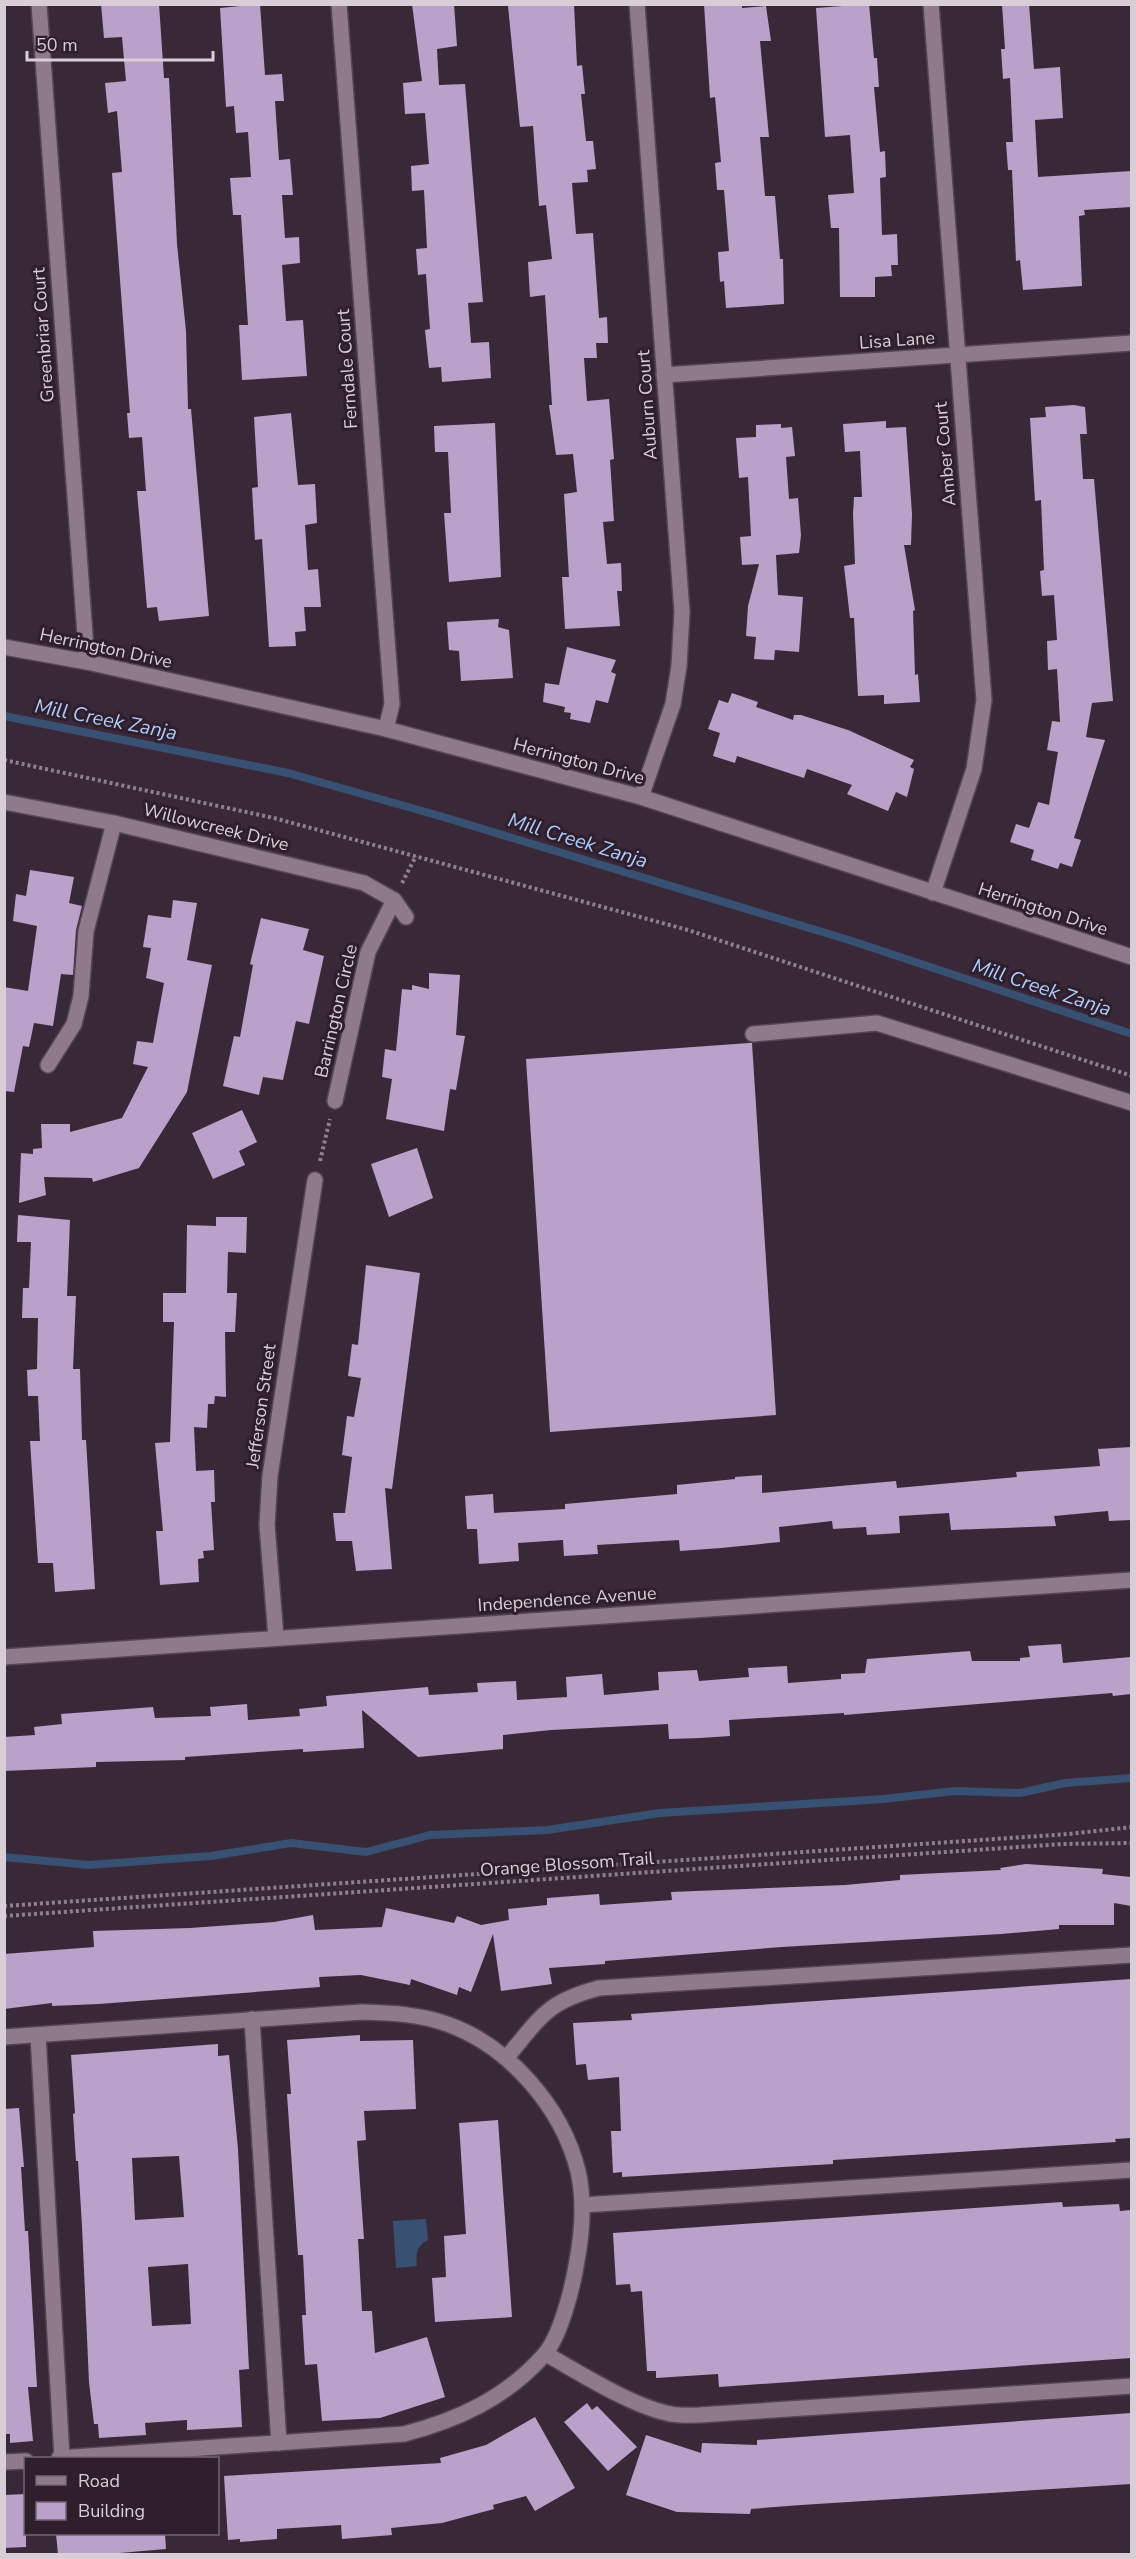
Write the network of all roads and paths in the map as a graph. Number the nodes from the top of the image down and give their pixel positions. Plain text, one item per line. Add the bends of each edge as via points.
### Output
1 (39, 4) edge
2 (339, 4) edge
3 (637, 4) edge
4 (931, 4) edge
5 (1131, 342) edge
6 (957, 355) junction
7 (664, 375) junction
8 (4, 648) edge
9 (87, 663) junction
10 (386, 729) junction
11 (4, 760) edge
12 (641, 797) junction
13 (4, 801) edge
14 (114, 823) junction
15 (416, 856) junction
16 (933, 893) junction
17 (394, 900) junction
18 (406, 917) dead end
19 (1131, 957) edge
20 (753, 1034) dead end
21 (48, 1065) dead end
22 (1131, 1076) edge
23 (335, 1101) joint
24 (1131, 1103) edge
25 (315, 1180) joint
26 (1131, 1580) edge
27 (276, 1638) junction
28 (4, 1657) edge
29 (1131, 1827) edge
30 (1131, 1843) edge
31 (4, 1906) edge
32 (4, 1916) edge
33 (1131, 1955) edge
34 (252, 2019) junction
35 (38, 2035) junction
36 (4, 2037) edge
37 (507, 2057) junction
38 (1131, 2170) edge
39 (582, 2205) junction
40 (546, 2354) junction
41 (1131, 2386) edge
42 (279, 2443) junction
43 (60, 2457) edge
44 (75, 2457) edge
45 (24, 2461) edge
46 (4, 2462) edge

1 - 9 street, Greenbriar Court
2 - 10 street, Ferndale Court via 392,704
3 - 7 street, Auburn Court
4 - 6 street, Amber Court
5 - 6 street, Lisa Lane
6 - 7 street, Lisa Lane
6 - 16 street, Amber Court via 984,700 974,769
7 - 12 street, Auburn Court via 682,612 680,656 673,704
8 - 9 street, Herrington Drive
9 - 10 street, Herrington Drive
10 - 12 street, Herrington Drive
11 - 15 path via 274,818
12 - 16 street, Herrington Drive
13 - 14 street, Willowcreek Drive
14 - 17 street, Willowcreek Drive via 364,883
14 - 21 street via 86,931 81,996 74,1024
15 - 17 path
15 - 22 path via 688,930
16 - 19 street, Herrington Drive
17 - 18 street, Willowcreek Drive
17 - 23 street, Barrington Circle via 368,952
20 - 24 street via 877,1023
23 - 25 path
25 - 27 street, Jefferson Street via 270,1476 267,1525
26 - 27 street, Independence Avenue
27 - 28 street, Independence Avenue
29 - 31 path
30 - 32 path, Orange Blossom Trail via 1063,1844
33 - 37 street via 599,1989 569,1996 546,2010
34 - 35 street
34 - 37 street via 362,2012 409,2014 448,2024
34 - 42 street
35 - 36 street
35 - 43 street
37 - 39 street via 558,2124 578,2171
38 - 39 street
39 - 40 street via 573,2285
40 - 41 street via 648,2406 680,2415
40 - 42 street via 508,2388 446,2423 404,2434
42 - 44 street
45 - 46 street

